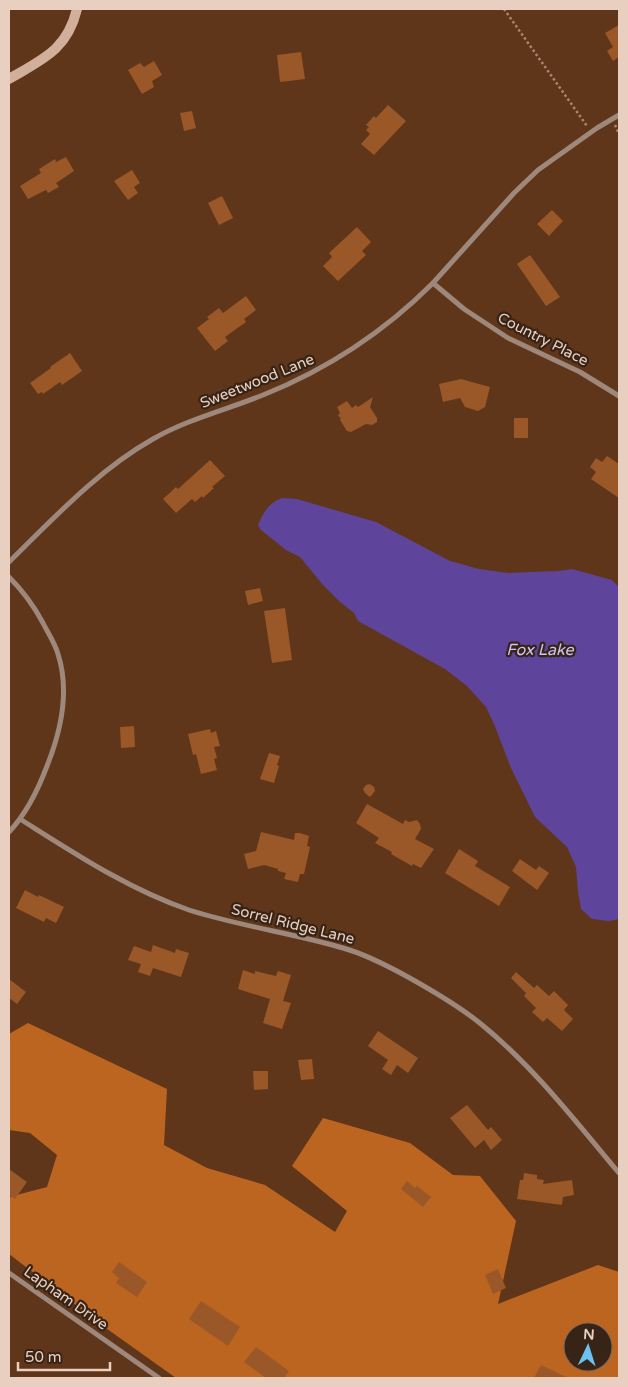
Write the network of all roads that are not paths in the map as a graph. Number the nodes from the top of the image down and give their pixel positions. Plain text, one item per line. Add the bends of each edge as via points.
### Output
1 (77, 9) edge
2 (9, 79) edge
3 (619, 115) edge
4 (433, 283) junction
5 (619, 396) edge
6 (9, 562) edge
7 (9, 577) edge
8 (20, 819) junction
9 (9, 832) edge
10 (619, 1173) edge
11 (9, 1273) edge
12 (159, 1378) edge

1 - 2 main road via 68,34 58,46
3 - 4 street, Sweetwood Lane via 538,170
4 - 5 street, Country Place via 464,309 516,342 580,372
4 - 6 street, Sweetwood Lane via 379,330 327,366 262,396 191,421 127,456 83,490
7 - 8 street via 37,612 52,640 58,654 64,692 54,749 33,800
8 - 9 street
8 - 10 street, Sorrel Ridge Lane via 125,882 174,904 226,920 345,948 408,977 481,1024 513,1052
11 - 12 street, Lapham Drive

